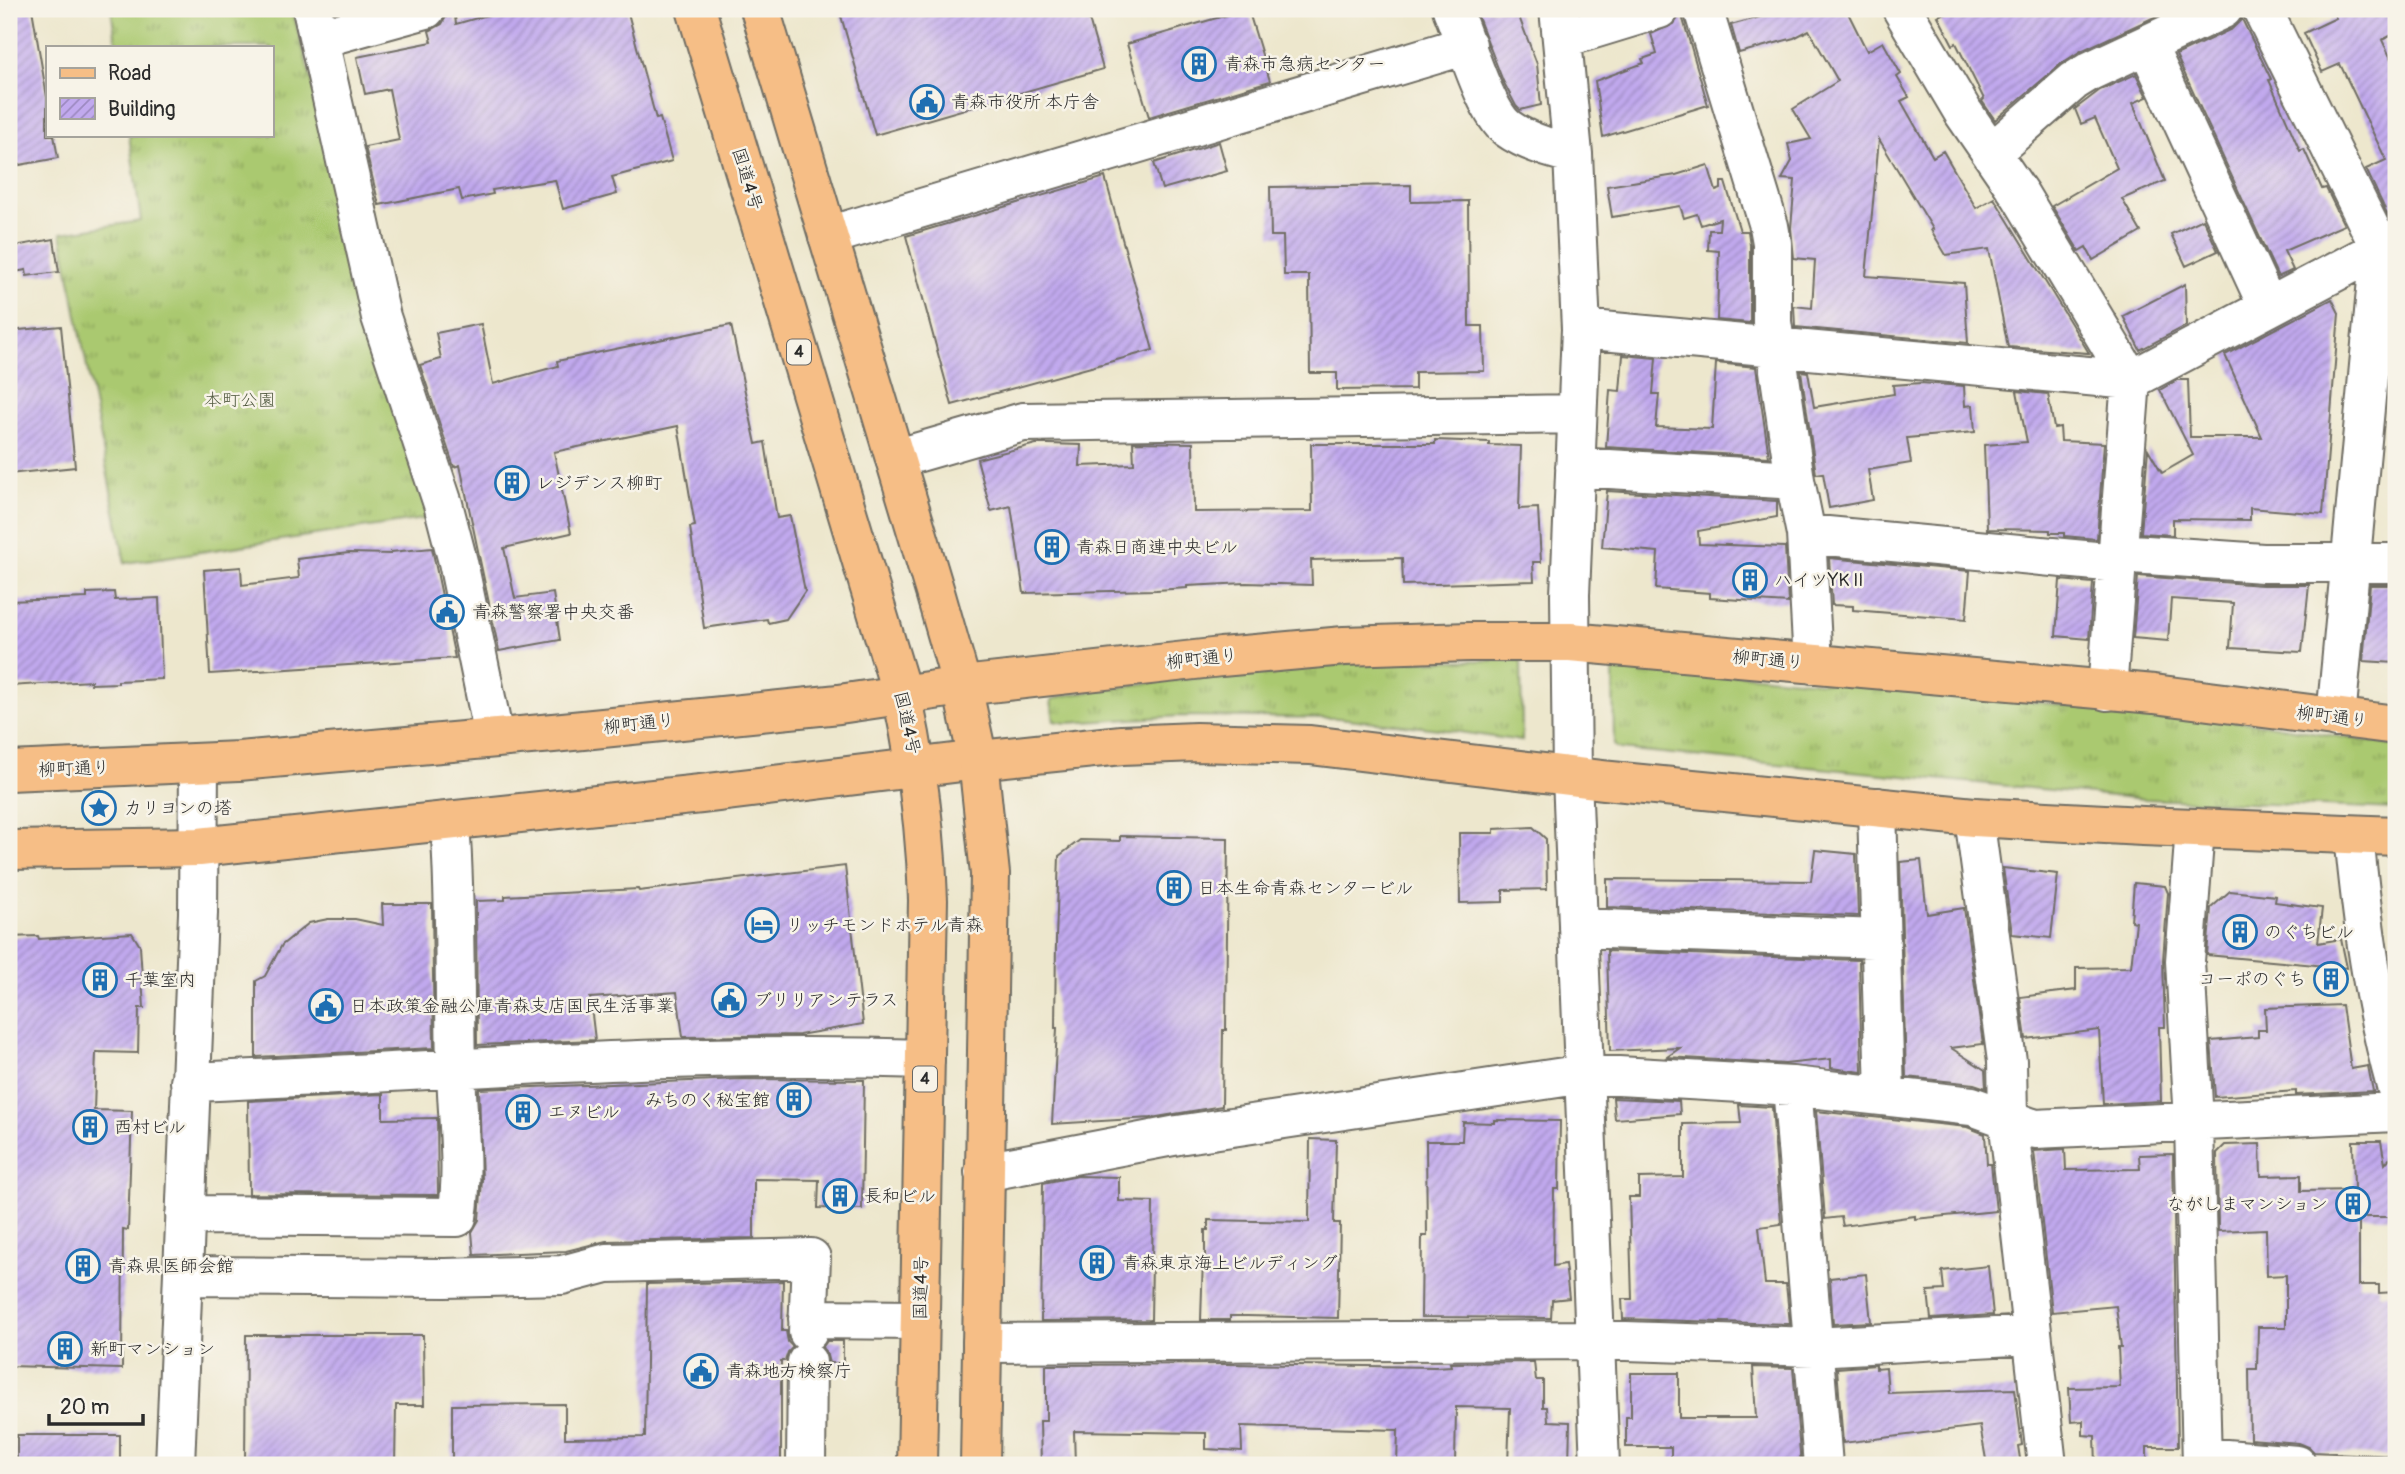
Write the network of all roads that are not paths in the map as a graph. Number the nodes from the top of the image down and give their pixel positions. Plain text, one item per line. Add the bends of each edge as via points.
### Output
1 (426, 9) edge
2 (696, 9) edge
3 (760, 9) edge
4 (1452, 9) edge
5 (1659, 9) edge
6 (1703, 9) edge
7 (1902, 9) edge
8 (2223, 9) edge
9 (2262, 9) edge
10 (316, 23) edge
11 (1562, 23) edge
12 (1467, 45) junction
13 (2147, 45) junction
14 (1991, 153) junction
15 (1573, 154) junction
16 (828, 236) junction
17 (2388, 244) edge
18 (2268, 307) junction
19 (1581, 329) junction
20 (1775, 346) junction
21 (2131, 380) junction
22 (1577, 414) junction
23 (895, 459) junction
24 (1575, 467) junction
25 (1795, 480) junction
26 (1806, 534) junction
27 (2117, 558) junction
28 (2396, 563) edge
29 (2350, 564) junction
30 (1570, 642) junction
31 (1814, 664) junction
32 (962, 686) junction
33 (2107, 691) junction
34 (902, 695) junction
35 (2336, 718) junction
36 (2396, 725) edge
37 (494, 737) junction
38 (978, 760) junction
39 (200, 764) junction
40 (917, 768) junction
41 (9, 771) edge
42 (1572, 777) junction
43 (1877, 807) junction
44 (1974, 817) junction
45 (450, 822) junction
46 (2195, 828) junction
47 (2354, 835) junction
48 (2396, 836) edge
49 (199, 847) junction
50 (9, 850) edge
51 (1578, 928) junction
52 (1880, 939) junction
53 (925, 1059) junction
54 (456, 1070) junction
55 (1584, 1074) junction
56 (190, 1082) junction
57 (1792, 1086) junction
58 (2396, 1086) edge
59 (1885, 1096) junction
60 (2396, 1112) edge
61 (2008, 1118) junction
62 (2194, 1122) junction
63 (984, 1172) junction
64 (185, 1215) junction
65 (183, 1276) junction
66 (920, 1320) junction
67 (2031, 1335) junction
68 (808, 1338) junction
69 (1595, 1340) junction
70 (982, 1343) junction
71 (1814, 1347) junction
72 (2202, 1461) edge
73 (176, 1465) edge
74 (806, 1465) edge
75 (917, 1465) edge
76 (980, 1465) edge
77 (1600, 1465) edge
78 (1824, 1465) edge
79 (2047, 1465) edge
80 (2297, 1465) edge

1 - 10 street
2 - 34 main road, 国道4号 / 4
3 - 16 main road
4 - 12 street
5 - 11 street
6 - 20 street via 1769,226
7 - 14 street
8 - 13 street
9 - 17 street
10 - 37 street via 381,317 443,503
11 - 15 street
12 - 15 street via 1494,114 1507,127 1542,145
12 - 16 street
13 - 14 street via 2074,81
13 - 18 street
14 - 21 street
15 - 19 street
16 - 23 main road
17 - 18 street
17 - 29 street
18 - 21 street
19 - 20 street
19 - 22 street
20 - 21 street
20 - 25 street
21 - 27 street
22 - 23 street via 1023,422
22 - 24 street
23 - 32 main road
24 - 25 street
24 - 30 street
25 - 26 street
26 - 27 street
26 - 31 street
27 - 29 street
27 - 33 street
28 - 29 street
29 - 35 street
30 - 31 main road, 柳町通り
30 - 32 main road, 柳町通り via 1344,646
30 - 42 street
31 - 33 main road, 柳町通り
32 - 34 main road, 柳町通り
32 - 38 main road
33 - 35 main road, 柳町通り
34 - 37 main road, 柳町通り
34 - 40 main road, 国道4号 / 4
35 - 36 main road, 柳町通り
37 - 39 main road, 柳町通り
38 - 40 main road
38 - 42 main road via 1122,745 1268,743
38 - 63 main road via 990,874
39 - 41 main road, 柳町通り
39 - 49 street
40 - 45 main road
40 - 53 main road, 国道4号 / 4 via 928,900
42 - 43 main road
42 - 51 street
43 - 44 main road
43 - 52 street
44 - 46 main road
44 - 61 street via 2007,1061
45 - 49 main road
45 - 54 street
46 - 47 main road
46 - 62 street via 2185,961
47 - 48 main road
47 - 58 street via 2367,945
49 - 50 main road
49 - 56 street
51 - 52 street
51 - 55 street
52 - 59 street
53 - 54 street via 664,1058
53 - 66 main road, 国道4号 / 4
54 - 56 street
54 - 64 street via 461,1189 457,1217
55 - 57 street
55 - 63 street via 1178,1135
55 - 69 street
56 - 64 street
57 - 59 street
57 - 71 street
59 - 61 street via 1972,1105
60 - 62 street
61 - 62 street via 2035,1129
61 - 67 street
62 - 72 street
63 - 70 main road
64 - 65 street
65 - 68 street via 562,1275 607,1263 811,1258
65 - 73 street
66 - 68 street
66 - 75 main road, 国道4号 / 4
67 - 71 street
67 - 79 street
68 - 74 street
69 - 70 street
69 - 71 street
69 - 77 street
70 - 76 main road
71 - 78 street
72 - 80 street

